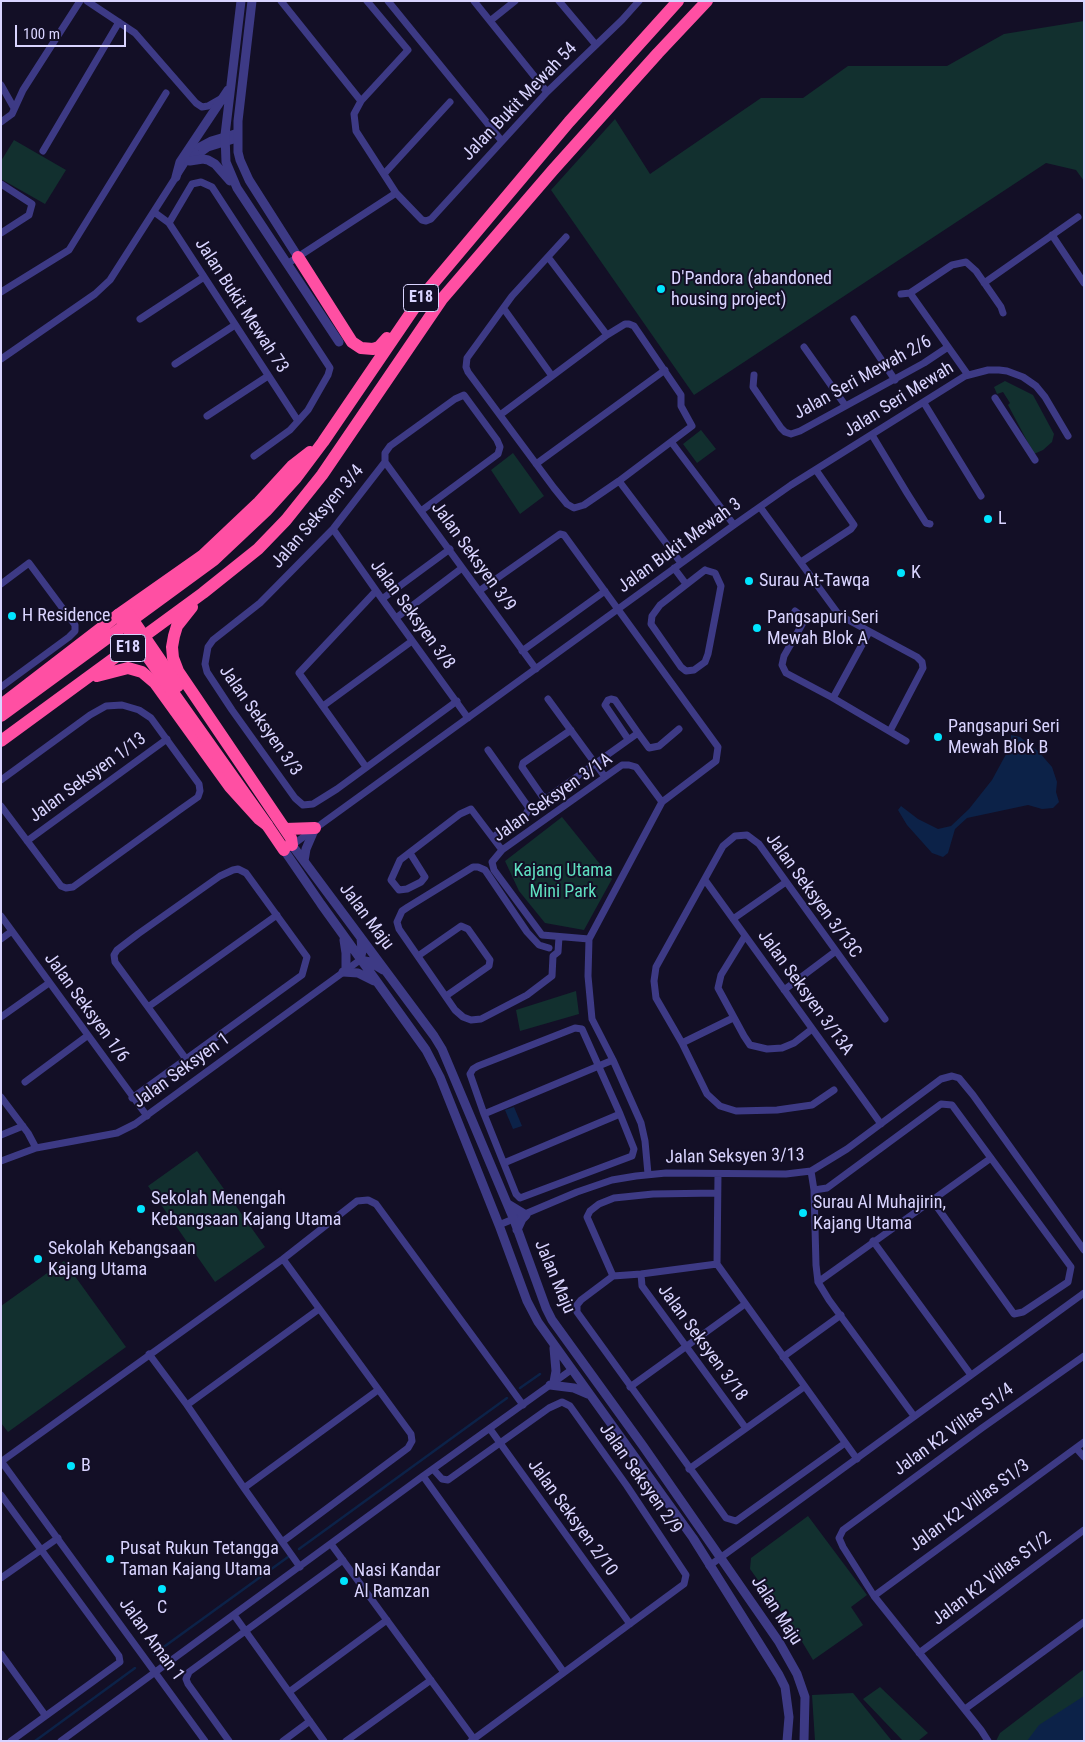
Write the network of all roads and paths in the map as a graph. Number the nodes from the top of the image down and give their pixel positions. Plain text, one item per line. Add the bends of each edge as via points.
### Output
1 (80, 1) edge
2 (87, 1) edge
3 (241, 1) edge
4 (252, 1) edge
5 (282, 1) edge
6 (367, 1) edge
7 (388, 1) edge
8 (474, 1) edge
9 (515, 1) edge
10 (559, 1) edge
11 (639, 1) edge
12 (678, 1) edge
13 (707, 1) edge
14 (490, 21) junction
15 (119, 22) junction
16 (596, 45) junction
17 (232, 82) junction
18 (3, 88) edge
19 (23, 90) junction
20 (547, 92) junction
21 (166, 93) dead end
22 (226, 96) junction
23 (361, 101) junction
24 (450, 102) dead end
25 (14, 108) junction
26 (1, 122) edge
27 (238, 135) junction
28 (225, 138) junction
29 (501, 140) junction
30 (43, 151) dead end
31 (187, 163) junction
32 (384, 174) junction
33 (176, 177) junction
34 (1, 184) edge
35 (237, 188) junction
36 (396, 193) junction
37 (154, 212) junction
38 (1078, 217) dead end
39 (169, 223) junction
40 (1, 233) edge
41 (1052, 234) junction
42 (566, 237) dead end
43 (298, 257) junction
44 (548, 257) junction
45 (287, 264) junction
46 (204, 277) junction
47 (984, 283) junction
48 (1084, 283) edge
49 (1, 292) edge
50 (910, 293) junction
51 (901, 294) dead end
52 (421, 298) junction
53 (504, 309) junction
54 (1003, 314) dead end
55 (140, 319) dead end
56 (854, 320) dead end
57 (236, 325) junction
58 (606, 335) junction
59 (338, 342) dead end
60 (804, 347) dead end
61 (948, 347) junction
62 (1, 359) edge
63 (175, 364) dead end
64 (665, 370) junction
65 (754, 375) dead end
66 (968, 375) junction
67 (268, 376) junction
68 (552, 376) junction
69 (895, 380) junction
70 (995, 398) dead end
71 (924, 402) junction
72 (845, 406) junction
73 (500, 415) junction
74 (207, 416) dead end
75 (298, 421) junction
76 (872, 435) junction
77 (1068, 436) dead end
78 (323, 442) junction
79 (672, 442) junction
80 (254, 456) dead end
81 (1035, 460) dead end
82 (385, 462) junction
83 (536, 464) junction
84 (816, 470) junction
85 (619, 481) junction
86 (981, 496) dead end
87 (760, 507) junction
88 (421, 511) junction
89 (930, 524) dead end
90 (734, 525) junction
91 (333, 528) junction
92 (450, 549) junction
93 (801, 562) junction
94 (681, 563) junction
95 (462, 568) junction
96 (674, 568) junction
97 (1, 584) edge
98 (686, 584) junction
99 (376, 591) junction
100 (480, 591) junction
101 (605, 591) junction
102 (203, 593) junction
103 (382, 599) junction
104 (618, 610) junction
105 (795, 611) dead end
106 (122, 612) junction
107 (396, 618) junction
108 (869, 632) junction
109 (213, 640) joint
110 (412, 641) junction
111 (522, 651) junction
112 (536, 670) junction
113 (77, 686) junction
114 (1, 687) edge
115 (833, 698) junction
116 (548, 699) dead end
117 (457, 701) junction
118 (1, 705) edge
119 (324, 706) junction
120 (1, 716) edge
121 (468, 718) junction
122 (679, 729) dead end
123 (571, 730) junction
124 (890, 731) junction
125 (638, 733) junction
126 (167, 739) junction
127 (628, 740) junction
128 (1, 741) edge
129 (906, 741) dead end
130 (488, 750) dead end
131 (596, 764) junction
132 (366, 766) junction
133 (605, 776) junction
134 (1, 780) edge
135 (662, 802) junction
136 (1, 806) edge
137 (267, 825) junction
138 (314, 828) junction
139 (285, 830) junction
140 (492, 837) junction
141 (27, 841) junction
142 (288, 847) junction
143 (502, 850) junction
144 (410, 853) junction
145 (304, 861) junction
146 (705, 880) junction
147 (786, 882) junction
148 (277, 915) junction
149 (1, 916) edge
150 (734, 919) junction
151 (12, 931) junction
152 (343, 936) junction
153 (551, 936) junction
154 (745, 936) junction
155 (361, 937) junction
156 (1, 938) edge
157 (560, 938) junction
158 (589, 939) junction
159 (549, 948) junction
160 (836, 952) junction
161 (418, 956) junction
162 (553, 956) junction
163 (360, 960) junction
164 (345, 971) junction
165 (388, 973) junction
166 (377, 982) junction
167 (49, 983) junction
168 (784, 990) junction
169 (446, 996) junction
170 (148, 1007) junction
171 (1, 1017) edge
172 (733, 1018) junction
173 (885, 1019) dead end
174 (812, 1029) junction
175 (88, 1036) junction
176 (682, 1043) junction
177 (186, 1060) junction
178 (613, 1060) junction
179 (598, 1066) junction
180 (25, 1082) dead end
181 (834, 1090) dead end
182 (1, 1096) edge
183 (132, 1098) junction
184 (484, 1114) junction
185 (620, 1114) junction
186 (147, 1116) junction
187 (881, 1124) junction
188 (23, 1126) junction
189 (1, 1135) edge
190 (36, 1148) junction
191 (991, 1158) junction
192 (1, 1161) edge
193 (504, 1163) junction
194 (811, 1171) junction
195 (648, 1174) junction
196 (718, 1174) junction
197 (814, 1190) junction
198 (717, 1193) junction
199 (932, 1200) junction
200 (506, 1202) junction
201 (526, 1215) junction
202 (514, 1220) junction
203 (499, 1225) junction
204 (517, 1230) junction
205 (873, 1242) junction
206 (1084, 1250) edge
207 (283, 1258) junction
208 (717, 1264) junction
209 (641, 1274) junction
210 (614, 1276) junction
211 (818, 1282) junction
212 (1084, 1293) edge
213 (745, 1304) junction
214 (319, 1309) junction
215 (840, 1315) junction
216 (566, 1339) junction
217 (553, 1344) junction
218 (687, 1346) junction
219 (149, 1354) junction
220 (1084, 1356) edge
221 (783, 1357) junction
222 (571, 1370) junction
223 (971, 1375) junction
224 (597, 1382) junction
225 (552, 1383) junction
226 (630, 1387) junction
227 (804, 1387) junction
228 (378, 1390) junction
229 (589, 1394) junction
230 (523, 1405) junction
231 (188, 1406) junction
232 (914, 1416) junction
233 (746, 1427) junction
234 (490, 1429) junction
235 (1084, 1442) edge
236 (845, 1443) junction
237 (500, 1444) junction
238 (1076, 1448) junction
239 (1084, 1458) edge
240 (857, 1459) junction
241 (2, 1461) edge
242 (689, 1468) junction
243 (433, 1469) junction
244 (423, 1476) junction
245 (244, 1488) junction
246 (1, 1495) edge
247 (1084, 1530) edge
248 (58, 1538) junction
249 (282, 1542) junction
250 (331, 1544) junction
251 (41, 1550) junction
252 (721, 1558) junction
253 (343, 1560) junction
254 (709, 1566) junction
255 (300, 1567) junction
256 (1, 1578) edge
257 (874, 1596) junction
258 (234, 1615) junction
259 (387, 1620) junction
260 (1084, 1622) edge
261 (630, 1624) junction
262 (246, 1631) junction
263 (919, 1653) junction
264 (1, 1654) edge
265 (564, 1671) junction
266 (155, 1672) junction
267 (431, 1680) junction
268 (289, 1692) junction
269 (965, 1710) junction
270 (46, 1715) junction
271 (310, 1721) junction
272 (71, 1738) edge
273 (473, 1740) edge
274 (11, 1741) edge
275 (61, 1741) edge
276 (205, 1741) edge
277 (229, 1741) edge
278 (283, 1741) edge
279 (324, 1741) edge
280 (346, 1741) edge
281 (787, 1741) edge
282 (804, 1741) edge
283 (988, 1741) edge

1 - 19 street
2 - 15 street
3 - 17 street
4 - 27 street
5 - 23 street
6 - 23 street via 408,50
7 - 29 street
8 - 14 street
9 - 14 street
10 - 16 street
11 - 16 street, Jalan Bukit Mewah 54
12 - 52 highway, E18 via 569,122
13 - 102 highway, E18 via 651,60 442,299 322,475 286,520 258,549
14 - 20 street
15 - 22 street via 135,33 196,103 208,106
15 - 30 street
16 - 20 street, Jalan Bukit Mewah 54
17 - 22 street
17 - 28 street
18 - 19 street
18 - 25 street
19 - 25 street
20 - 29 street, Jalan Bukit Mewah 54
21 - 49 street via 69,250
22 - 33 street via 180,162
23 - 32 street via 354,114 356,131
24 - 32 street
25 - 26 street via 12,114
27 - 28 street
27 - 43 street via 243,169
28 - 31 street
28 - 35 street via 226,162
29 - 36 street, Jalan Bukit Mewah 54 via 430,219 422,220
31 - 33 street
31 - 35 street via 203,159 214,164
32 - 36 street
33 - 37 street
34 - 40 street via 32,204 29,214
35 - 45 street
36 - 43 street
37 - 39 street, Jalan Bukit Mewah 73
37 - 62 street via 110,280 83,303
38 - 41 street
39 - 46 street, Jalan Bukit Mewah 73
39 - 75 street via 192,184 200,182 212,187 330,368 308,410
41 - 47 street
41 - 48 street
42 - 44 street
43 - 45 street
43 - 52 highway via 352,342 361,348 379,348 404,313
44 - 53 street
44 - 58 street
45 - 59 street
46 - 55 street
46 - 57 street, Jalan Bukit Mewah 73
47 - 50 street via 966,262 952,264
47 - 54 street
50 - 51 street
50 - 61 street
52 - 78 highway, E18
53 - 68 street
53 - 73 street via 467,358 466,364 468,372
56 - 69 street
57 - 63 street
57 - 67 street, Jalan Bukit Mewah 73
58 - 64 street via 625,324 634,326
58 - 68 street
60 - 72 street
61 - 66 street
61 - 69 street, Jalan Seri Mewah 2/6
64 - 79 street via 681,395 681,406 692,426
64 - 83 street
65 - 72 street, Jalan Seri Mewah 2/6 via 752,387 785,432 800,431
66 - 71 street, Jalan Seri Mewah
66 - 77 street, Jalan Seri Mewah via 999,370 1023,377 1045,397
67 - 74 street
67 - 75 street, Jalan Bukit Mewah 73
68 - 73 street
69 - 72 street, Jalan Seri Mewah 2/6
70 - 81 street
71 - 76 street, Jalan Seri Mewah
71 - 86 street
73 - 83 street
75 - 80 street
76 - 84 street, Jalan Seri Mewah
76 - 89 street via 926,523
78 - 106 highway via 292,466 202,556
78 - 120 highway, E18 via 266,511 214,560
79 - 85 street
79 - 90 street
82 - 88 street, Jalan Seksyen 3/9
82 - 88 street, Jalan Seksyen 3/4 via 385,453 390,446 464,395 500,447 498,454
82 - 91 street, Jalan Seksyen 3/4
83 - 85 street via 567,504 574,508
84 - 87 street, Jalan Seri Mewah
84 - 93 street via 854,525
85 - 94 street
87 - 90 street, Jalan Bukit Mewah 3
87 - 93 street
88 - 92 street, Jalan Seksyen 3/9
90 - 94 street, Jalan Bukit Mewah 3
91 - 99 street, Jalan Seksyen 3/8
91 - 109 street, Jalan Seksyen 3/4 via 260,603
92 - 95 street, Jalan Seksyen 3/9
92 - 103 street
93 - 108 street via 839,615
94 - 96 street, Jalan Bukit Mewah 3
95 - 100 street, Jalan Seksyen 3/9
95 - 107 street
96 - 98 street
96 - 104 street, Jalan Bukit Mewah 3
97 - 114 street via 29,563 75,625 69,637
98 - 98 street via 705,570 715,573 721,586 708,654 700,667 686,671 651,624 652,616 660,605
99 - 103 street, Jalan Seksyen 3/8
99 - 119 street via 298,673
100 - 101 street via 560,534 568,540
100 - 111 street, Jalan Seksyen 3/9
101 - 104 street
101 - 111 street
102 - 113 highway, E18
102 - 139 highway via 177,626 173,658 178,671
103 - 107 street, Jalan Seksyen 3/8
104 - 112 street, Jalan Bukit Mewah 3
104 - 135 street via 718,746 716,761
105 - 115 street via 804,621 782,665 786,673
106 - 118 highway
106 - 137 highway, bridge
106 - 142 highway, bridge
107 - 110 street, Jalan Seksyen 3/8
108 - 115 street
108 - 124 street via 922,662 923,668
109 - 132 street, Jalan Seksyen 3/3 via 206,656 207,672 303,805 314,804
110 - 117 street, Jalan Seksyen 3/8
110 - 119 street
111 - 112 street, Jalan Seksyen 3/9
112 - 121 street, Jalan Bukit Mewah 3
113 - 128 highway, E18
113 - 137 highway via 114,671 128,668 142,672 155,683 230,786
115 - 124 street
116 - 123 street
117 - 121 street, Jalan Seksyen 3/8
117 - 132 street
119 - 132 street
121 - 138 street, Jalan Bukit Mewah 3
122 - 125 street via 659,746 649,748
123 - 131 street
123 - 131 street via 523,763 522,767 542,796 551,796
124 - 129 street
125 - 127 street
125 - 127 street via 614,700 608,700 605,705
126 - 134 street via 151,718 139,710 122,705 106,706
126 - 141 street, Jalan Seksyen 1/13
126 - 141 street via 199,784 198,797 73,887 61,886
127 - 131 street
130 - 140 street via 529,808 526,814
131 - 133 street
133 - 135 street, Jalan Seksyen 3/1A via 622,765 636,767
133 - 143 street, Jalan Seksyen 3/1A
135 - 158 street
136 - 141 street
137 - 142 highway
138 - 139 highway
138 - 142 street, Jalan Bukit Mewah 3
138 - 145 street
139 - 142 highway via 291,838
140 - 143 street
140 - 144 street via 471,809
142 - 145 street, Jalan Maju
142 - 152 street, Jalan Maju
143 - 153 street, Jalan Seksyen 3/1A via 492,862 494,870 542,935
144 - 144 street via 425,877 421,882 399,890 391,880 400,860
145 - 155 street, Jalan Maju
146 - 147 street, Jalan Seksyen 3/13C via 723,846 735,836 747,835 759,844
146 - 150 street, Jalan Seksyen 3/13A
146 - 176 street, Jalan Seksyen 3/13C via 656,967 654,981 656,998
147 - 150 street
147 - 160 street, Jalan Seksyen 3/13C
148 - 170 street
148 - 170 street via 246,873 238,869 220,876 114,955 115,962
148 - 177 street via 307,957 302,975
149 - 151 street, Jalan Seksyen 1/6
150 - 154 street, Jalan Seksyen 3/13A
151 - 156 street
151 - 167 street, Jalan Seksyen 1/6
152 - 163 street, Jalan Maju
152 - 164 street
153 - 157 street, Jalan Seksyen 3/1A
153 - 159 street
154 - 168 street, Jalan Seksyen 3/13A
154 - 172 street via 718,982
155 - 163 street
155 - 165 street, Jalan Maju
157 - 158 street, Jalan Seksyen 3/1A
157 - 162 street via 558,952
158 - 178 street via 592,1019
159 - 161 street via 539,945 527,932 485,870 473,867 408,907 399,916 398,929
159 - 162 street
160 - 168 street
160 - 173 street, Jalan Seksyen 3/13C
161 - 169 street
161 - 169 street via 461,926 468,929 490,960 489,966
162 - 169 street via 552,976 526,995 481,1019 463,1017
163 - 164 street, Jalan Seksyen 1
163 - 165 street
163 - 166 street, Jalan Maju
164 - 166 street
164 - 186 street, Jalan Seksyen 1
165 - 200 street, Jalan Maju via 442,1049
166 - 203 street, Jalan Maju via 431,1059
167 - 171 street
167 - 175 street, Jalan Seksyen 1/6
168 - 174 street, Jalan Seksyen 3/13A
170 - 177 street
172 - 174 street via 750,1045 767,1049 794,1043
172 - 176 street
174 - 187 street, Jalan Seksyen 3/13A
175 - 180 street
175 - 183 street, Jalan Seksyen 1/6
176 - 181 street, Jalan Seksyen 3/13C via 707,1094 720,1106 736,1111 812,1105
177 - 183 street
178 - 179 street
178 - 195 street via 641,1123
179 - 184 street
179 - 184 street via 582,1030 575,1028 478,1066 470,1074
179 - 185 street
182 - 188 street
183 - 186 street, Jalan Seksyen 1/6
184 - 193 street
185 - 193 street
185 - 193 street via 634,1149 632,1156 520,1198
186 - 190 street, Jalan Seksyen 1 via 117,1133
187 - 194 street, Jalan Seksyen 3/13
187 - 206 street, Jalan Seksyen 3/13 via 941,1079 959,1078
188 - 189 street
188 - 190 street
190 - 192 street, Jalan Seksyen 1
191 - 197 street via 952,1105 940,1104 827,1188
191 - 199 street
191 - 199 street via 1071,1268 1068,1282 1023,1312 1014,1314
194 - 196 street, Jalan Seksyen 3/13
194 - 197 street
195 - 196 street, Jalan Seksyen 3/13
195 - 201 street, Jalan Seksyen 3/13 via 612,1180
196 - 198 street
197 - 211 street
198 - 208 street
198 - 210 street via 614,1198 590,1211 587,1217
199 - 205 street
200 - 201 street
200 - 202 street, Jalan Maju
201 - 202 street, Jalan Seksyen 3/13
201 - 204 street
202 - 203 street, Jalan Seksyen 3/13
202 - 204 street, Jalan Maju
203 - 217 street, Jalan Maju via 527,1301
204 - 216 street, Jalan Maju via 540,1296
205 - 211 street
205 - 223 street
207 - 214 street
207 - 219 street
207 - 230 street via 357,1201 368,1200 376,1204
208 - 209 street
208 - 213 street
209 - 210 street
209 - 218 street, Jalan Seksyen 3/18 via 642,1286
210 - 226 street via 581,1300 577,1312
211 - 215 street
212 - 223 street
213 - 218 street
213 - 221 street
214 - 228 street
214 - 231 street
215 - 221 street
215 - 232 street
216 - 222 street
216 - 224 street, Jalan Maju
217 - 222 street, Jalan Maju
217 - 225 street via 556,1371
218 - 226 street
218 - 233 street, Jalan Seksyen 3/18
219 - 231 street
219 - 241 street
220 - 257 street, Jalan K2 Villas S1/4 via 843,1530 839,1538 843,1547
221 - 227 street
222 - 224 street via 588,1375
222 - 225 street
222 - 229 street, Jalan Maju
223 - 232 street
224 - 252 street, Jalan Maju
225 - 229 street
225 - 230 street
226 - 242 street
227 - 233 street
227 - 236 street
228 - 245 street
228 - 249 street via 411,1434 408,1448
229 - 254 street, Jalan Maju via 693,1538
230 - 234 street
231 - 245 street
232 - 240 street
233 - 242 street
234 - 237 street, Jalan Seksyen 2/10
234 - 243 street
235 - 238 street, Jalan K2 Villas S1/3
236 - 240 street
236 - 242 street via 736,1521 726,1518
237 - 243 street via 448,1480 442,1479
237 - 261 street, Jalan Seksyen 2/10
237 - 261 street, Jalan Seksyen 2/9 via 562,1402 570,1406 602,1450 686,1575 684,1584
238 - 239 street
238 - 257 street, Jalan K2 Villas S1/3
240 - 252 street
241 - 248 street, Jalan Aman 1
243 - 244 street
244 - 250 street
244 - 265 street
245 - 249 street
246 - 251 street
247 - 263 street, Jalan K2 Villas S1/2
248 - 251 street
248 - 266 street, Jalan Aman 1
249 - 255 street
250 - 253 street
250 - 255 street
251 - 256 street
251 - 270 street via 119,1656 120,1662
252 - 254 street
252 - 282 street, Jalan Maju via 797,1674 805,1697
253 - 259 street
253 - 262 street
254 - 281 street, Jalan Maju via 785,1687 789,1717
255 - 258 street
257 - 263 street
258 - 262 street
258 - 266 street
259 - 267 street
259 - 268 street
260 - 269 street
261 - 265 street
262 - 268 street
262 - 277 street via 190,1672 186,1679
263 - 269 street
264 - 270 street
265 - 273 street
266 - 272 street
266 - 276 street, Jalan Aman 1
267 - 273 street
267 - 280 street
268 - 271 street
269 - 283 street
270 - 274 street
271 - 278 street
271 - 279 street
272 - 275 street

